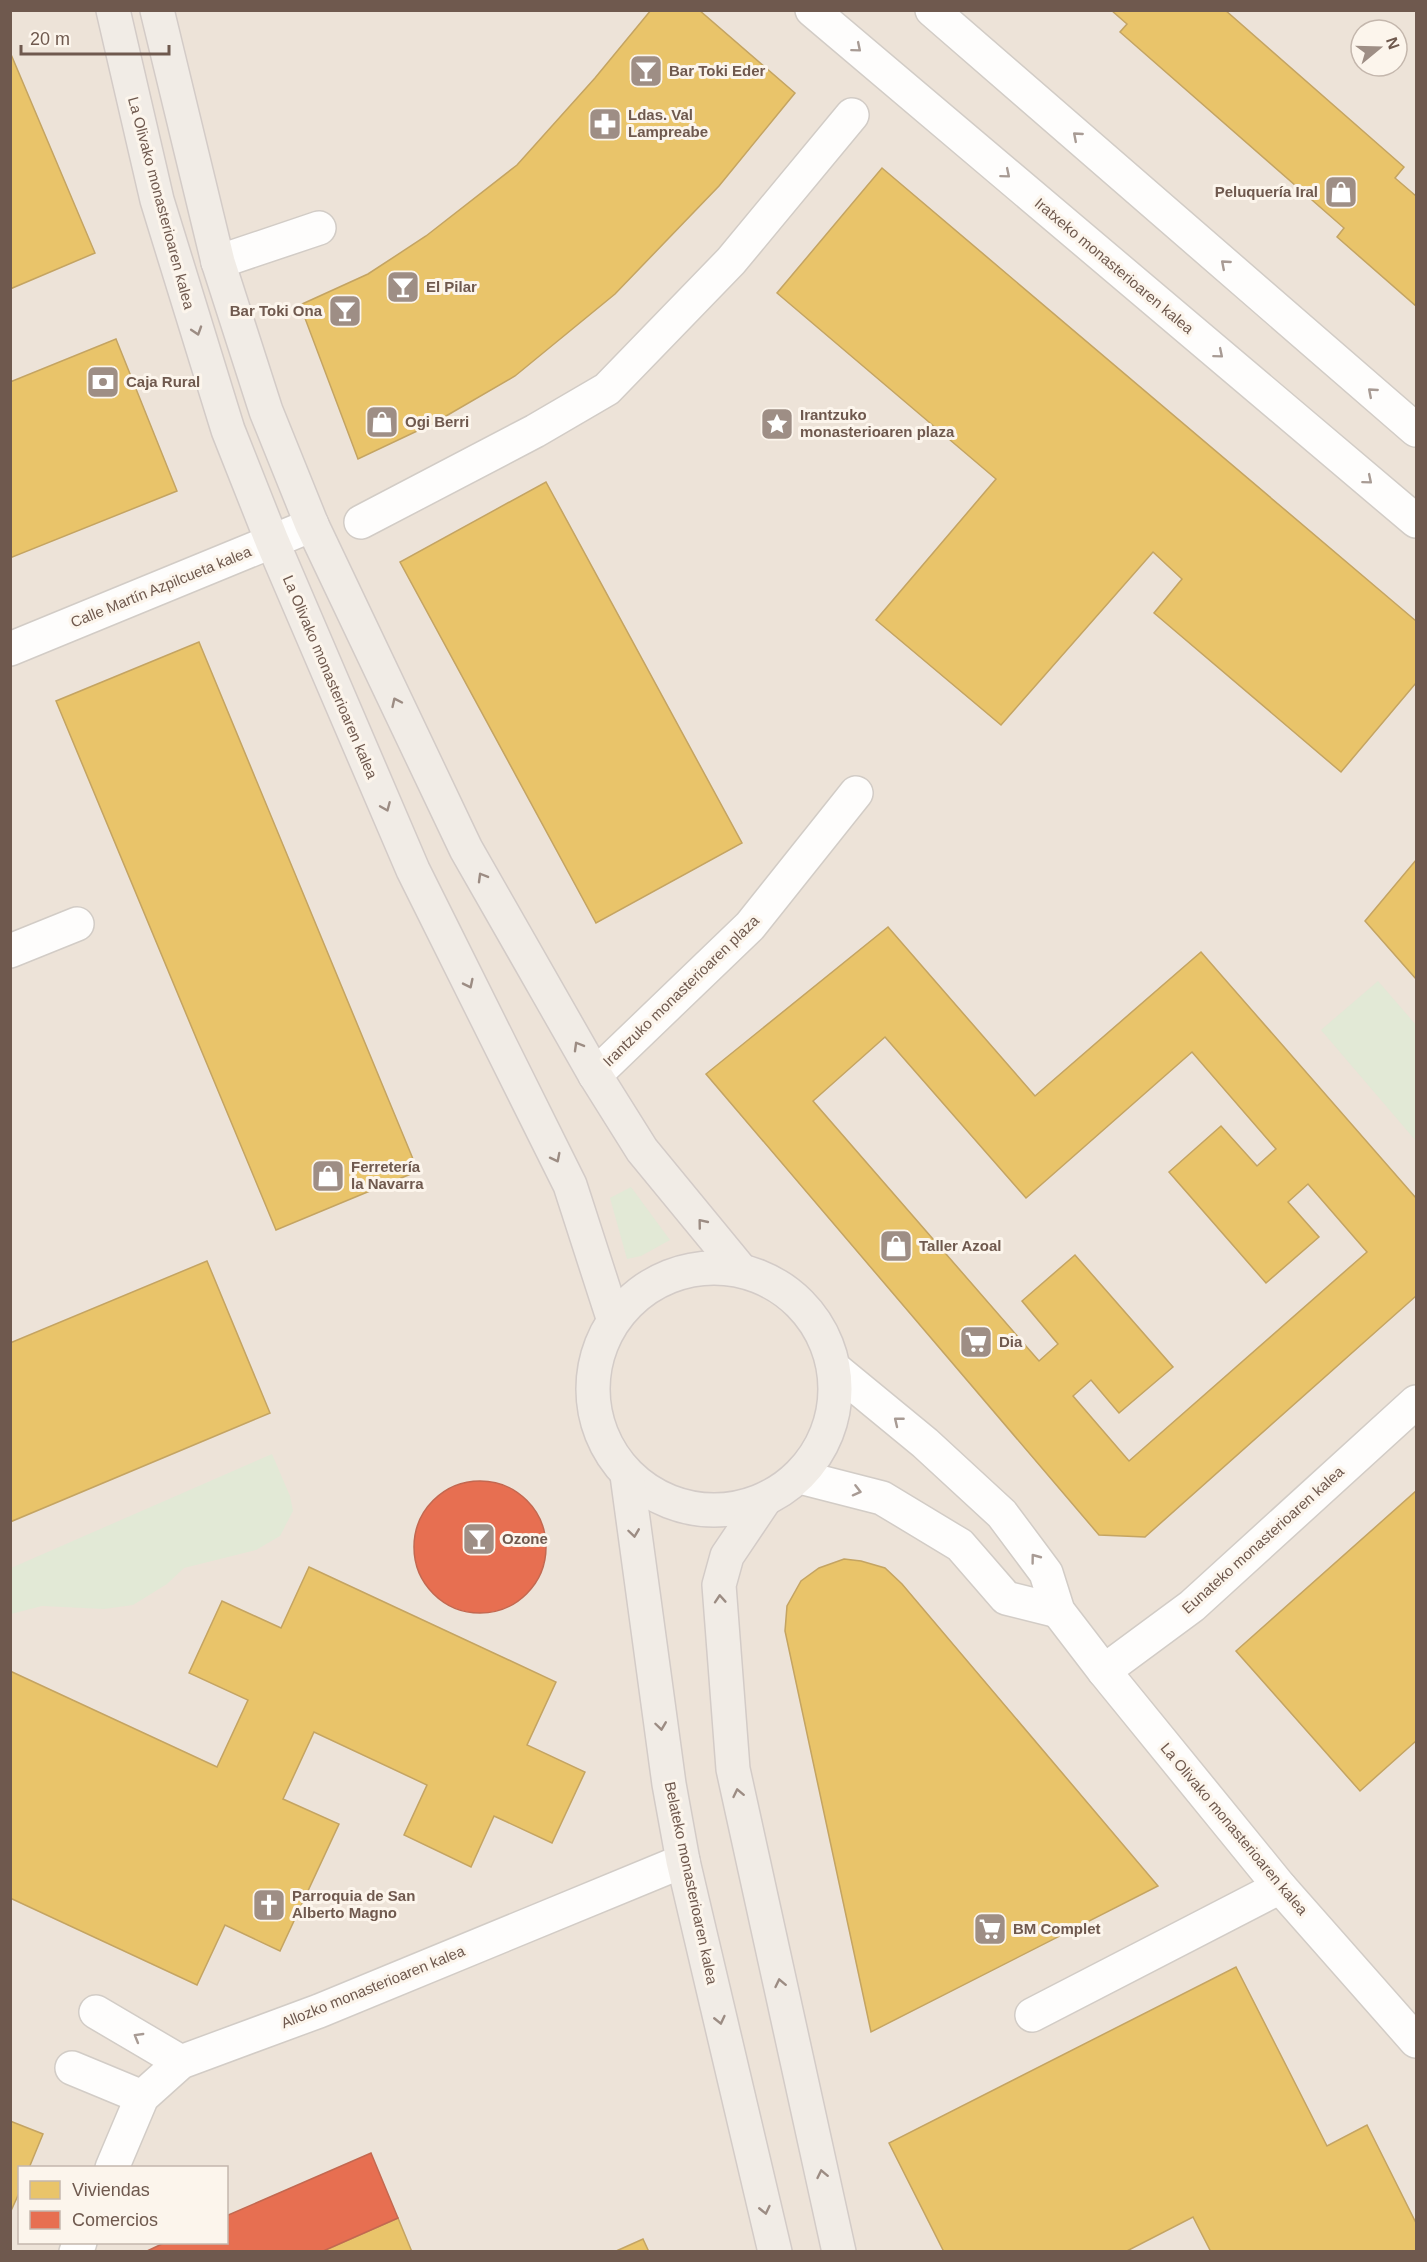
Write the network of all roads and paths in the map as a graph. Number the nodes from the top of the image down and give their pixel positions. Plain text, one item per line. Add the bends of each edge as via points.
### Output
1 (113, 10) edge
2 (157, 10) edge
3 (812, 10) edge
4 (932, 10) edge
5 (852, 115) dead end
6 (319, 228) dead end
7 (218, 262) junction
8 (1416, 430) edge
9 (1416, 521) edge
10 (361, 522) dead end
11 (312, 525) junction
12 (272, 541) junction
13 (10, 649) edge
14 (856, 793) dead end
15 (77, 924) dead end
16 (10, 951) edge
17 (595, 1075) junction
18 (739, 1268) junction
19 (613, 1318) junction
20 (835, 1369) junction
21 (1416, 1402) edge
22 (627, 1475) junction
23 (800, 1477) junction
24 (764, 1502) junction
25 (1058, 1611) junction
26 (1104, 1671) junction
27 (683, 1861) junction
28 (1280, 1887) junction
29 (96, 2012) dead end
30 (1032, 2014) dead end
31 (1416, 2041) edge
32 (181, 2062) junction
33 (72, 2068) dead end
34 (142, 2097) junction
35 (113, 2166) edge
36 (775, 2252) edge
37 (839, 2252) edge

1 -> 12 main road, La Olivako monasterioaren kalea via 157,200 181,281 228,430
2 - 7 main road
3 -> 9 street, Iratxeko monasterioaren kalea
8 -> 4 street
5 - 10 street via 731,261 607,389
6 - 7 street
7 - 11 main road via 266,411
11 - 12 street, Calle Martín Azpilcueta kalea
17 -> 11 main road via 466,849
12 - 13 street, Calle Martín Azpilcueta kalea
12 -> 19 main road, La Olivako monasterioaren kalea via 413,870 570,1185
14 - 17 street, Irantzuko monasterioaren plaza via 750,926
15 - 16 street
18 -> 17 main road via 642,1150
18 - 19 main road via 700,1268 669,1274 637,1293
18 - 20 main road via 773,1283 802,1303 821,1334
19 - 22 main road via 594,1361 595,1418 607,1450
20 - 23 main road via 833,1416 820,1450
25 -> 20 street, La Olivako monasterioaren kalea via 1047,1573 1002,1514 925,1443
21 - 26 street, Eunateko monasterioaren kalea via 1192,1606
22 - 24 main road via 658,1497 694,1510
22 -> 27 main road, Belateko monasterioaren kalea
23 - 24 main road
23 -> 25 street via 882,1498 960,1545 1006,1598
37 -> 24 main road via 733,1769 719,1585 727,1556
25 - 26 street, La Olivako monasterioaren kalea
26 - 28 street, La Olivako monasterioaren kalea
27 - 32 street, Allozko monasterioaren kalea via 319,2011
27 -> 36 main road, Belateko monasterioaren kalea
28 - 30 street
28 - 31 street, La Olivako monasterioaren kalea
32 -> 29 street
32 - 34 street, Allozko monasterioaren kalea
33 - 34 street
34 - 35 street, Allozko monasterioaren kalea

